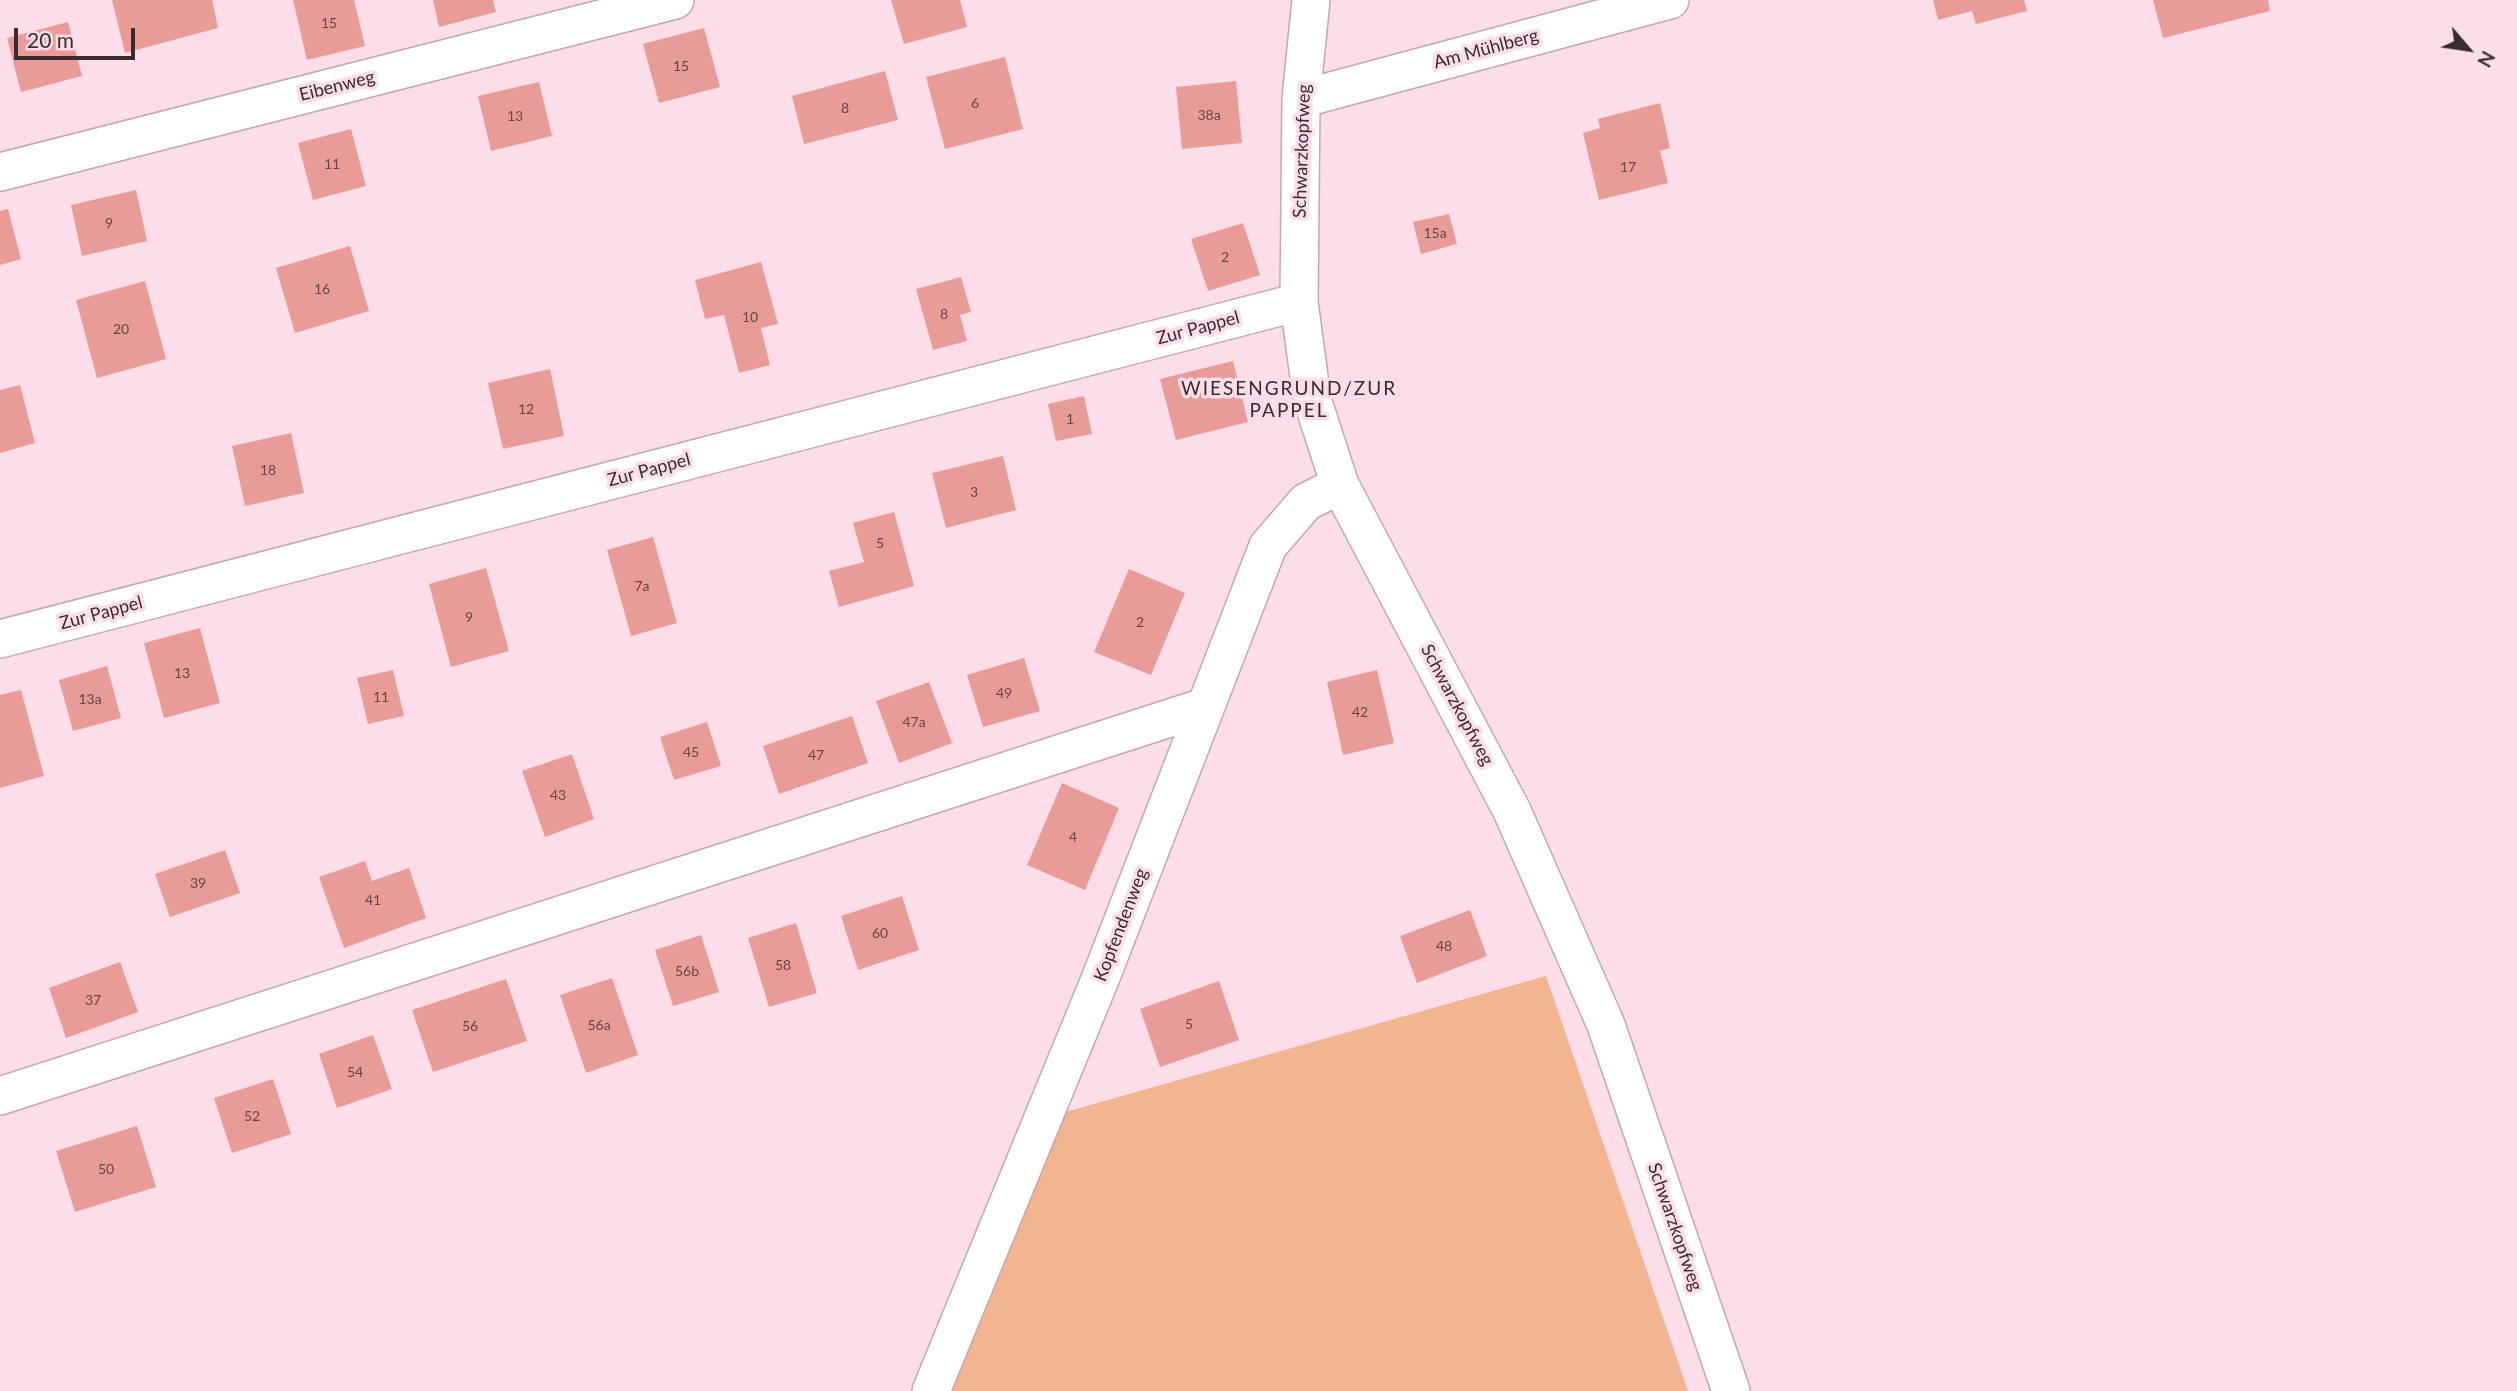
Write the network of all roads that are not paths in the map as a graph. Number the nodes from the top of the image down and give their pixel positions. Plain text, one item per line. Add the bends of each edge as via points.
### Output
1 (675, 0) edge
2 (1311, 0) edge
3 (1670, 0) edge
4 (1301, 99) junction
5 (0, 173) edge
6 (1299, 302) junction
7 (1340, 485) junction
8 (0, 639) edge
9 (1204, 707) junction
10 (0, 1096) edge
11 (931, 1391) edge
12 (1731, 1391) edge

1 - 5 street, Eibenweg
2 - 4 street, Schwarzkopfweg
3 - 4 street, Am Mühlberg
4 - 6 street, Schwarzkopfweg
6 - 7 street, Schwarzkopfweg via 1312,399
6 - 8 street, Zur Pappel
7 - 9 street, Kopfendenweg via 1306,502 1268,546
7 - 12 street, Schwarzkopfweg via 1513,811 1601,1012
9 - 10 street
9 - 11 street, Kopfendenweg via 1101,977

